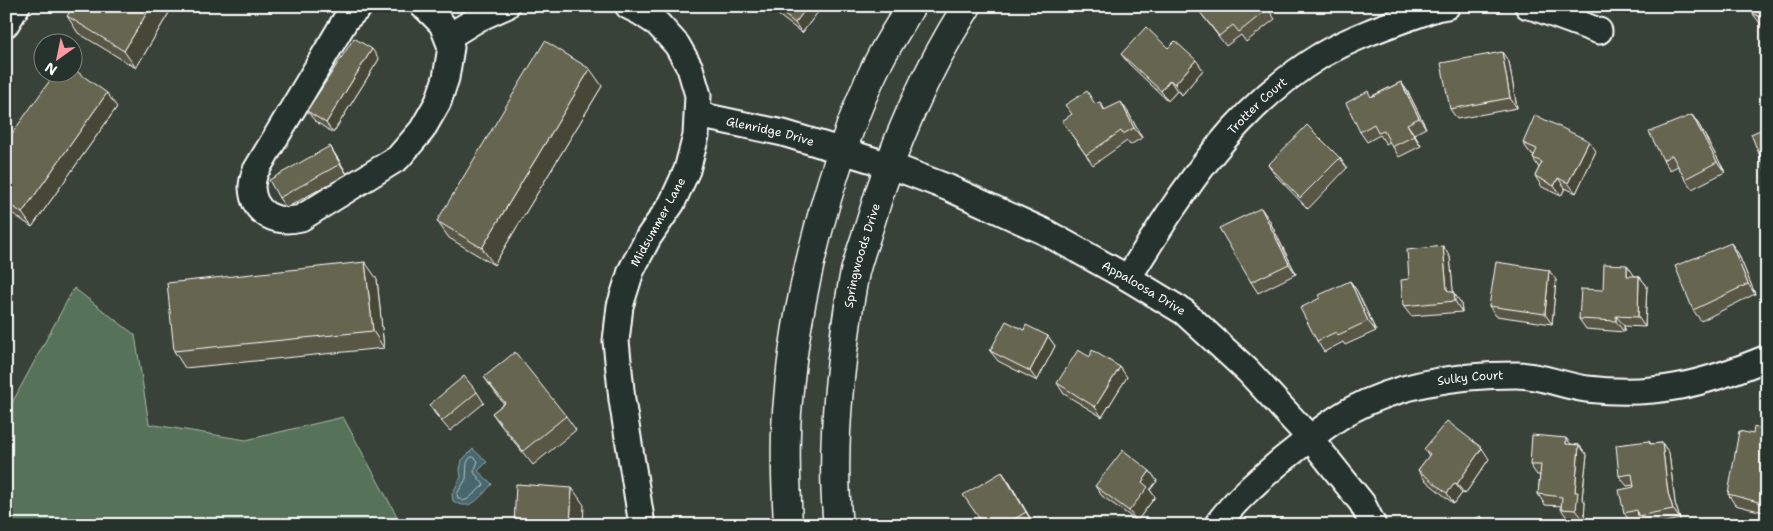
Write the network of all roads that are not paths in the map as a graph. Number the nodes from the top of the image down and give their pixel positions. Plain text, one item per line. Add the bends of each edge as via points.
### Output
1 (17, 6) edge
2 (360, 6) edge
3 (423, 6) edge
4 (506, 6) edge
5 (628, 6) edge
6 (911, 6) edge
7 (967, 6) edge
8 (1447, 6) edge
9 (1528, 6) edge
10 (6, 24) edge
11 (1599, 31) dead end
12 (448, 37) junction
13 (698, 115) junction
14 (842, 150) junction
15 (889, 165) junction
16 (1128, 278) junction
17 (1767, 358) edge
18 (1310, 438) junction
19 (642, 525) edge
20 (788, 525) edge
21 (838, 525) edge
22 (1217, 525) edge
23 (1373, 525) edge

1 - 10 street
2 - 12 street via 346,19 255,172 254,200 263,212 275,219 290,221 301,218 398,158 422,130 438,102 451,47
3 - 12 street via 442,24
4 - 12 street
5 - 13 street, Midsummer Lane via 658,24 677,44 690,68 698,95
6 - 14 street via 881,56
7 - 15 street, Springwoods Drive via 916,98
8 - 16 street, Trotter Court via 1364,34 1321,56 1281,83 1218,145 1173,207
9 - 11 street
13 - 14 street, Glenridge Drive via 783,133
13 - 19 street, Midsummer Lane via 687,170 672,202 631,270 620,306 616,341
14 - 15 street, Appaloosa Drive
14 - 20 street via 815,240 798,314 788,400
15 - 16 street, Appaloosa Drive via 949,188 1045,232
15 - 21 street, Springwoods Drive via 856,271 844,333 836,427
16 - 18 street, Appaloosa Drive via 1184,312 1248,371
17 - 18 street, Sulky Court via 1728,374 1662,390 1585,388 1518,375 1464,377 1428,383 1351,410
18 - 22 street, Sulky Court via 1264,476
18 - 23 street, Appaloosa Drive via 1362,503

